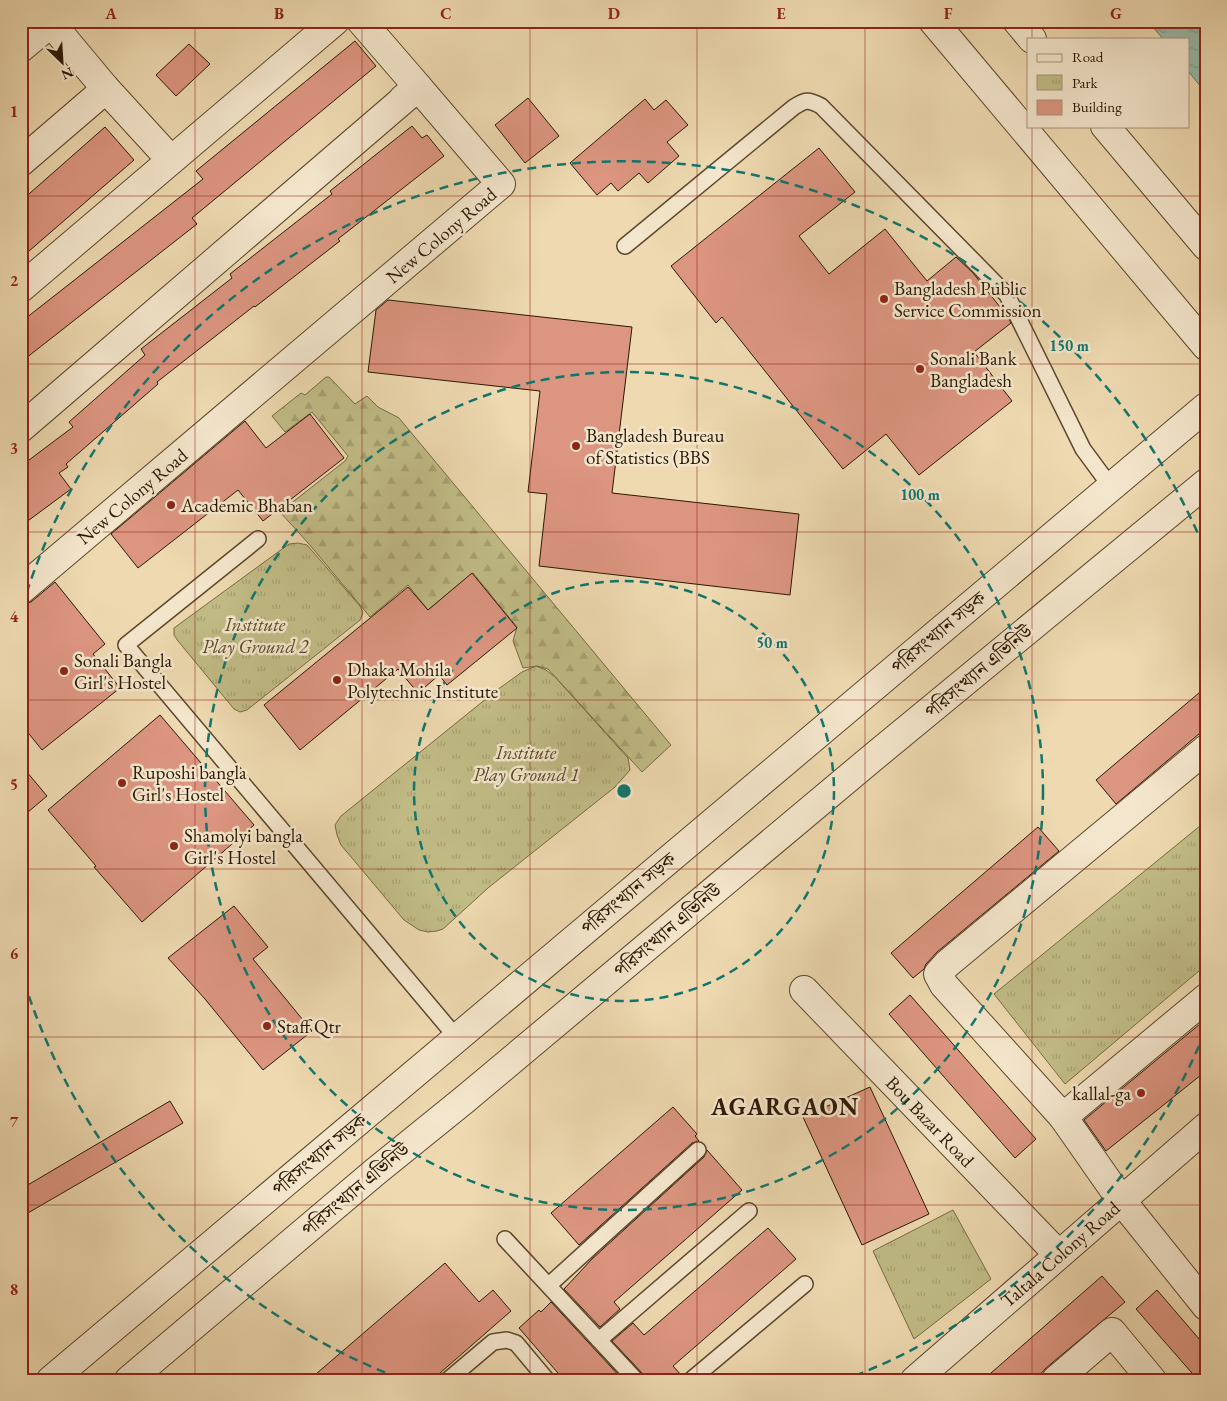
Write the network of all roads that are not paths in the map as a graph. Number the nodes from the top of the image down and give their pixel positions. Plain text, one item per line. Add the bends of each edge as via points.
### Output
1 (335, 21) edge
2 (361, 21) edge
3 (933, 21) edge
4 (1017, 21) edge
5 (1031, 38) edge
6 (21, 48) edge
7 (106, 89) junction
8 (1107, 128) edge
9 (171, 160) junction
10 (21, 162) edge
11 (625, 246) dead end
12 (1206, 246) edge
13 (21, 288) edge
14 (1206, 346) edge
15 (115, 347) junction
16 (1206, 407) edge
17 (24, 426) edge
18 (1206, 483) edge
19 (1111, 487) junction
20 (258, 539) dead end
21 (21, 590) edge
22 (1206, 749) edge
23 (804, 990) dead end
24 (1206, 998) edge
25 (457, 1038) junction
26 (1063, 1117) junction
27 (1206, 1127) edge
28 (698, 1150) dead end
29 (1121, 1200) junction
30 (749, 1210) dead end
31 (505, 1238) dead end
32 (1058, 1254) junction
33 (805, 1284) dead end
34 (549, 1285) junction
35 (1206, 1306) edge
36 (599, 1340) junction
37 (51, 1380) edge
38 (129, 1380) edge
39 (448, 1380) edge
40 (547, 1380) edge
41 (636, 1380) edge
42 (691, 1380) edge
43 (915, 1380) edge
44 (1056, 1380) edge
45 (1152, 1380) edge

1 - 9 street
2 - 15 street, New Colony Road via 418,87
3 - 14 street
4 - 5 street
6 - 7 street via 51,22
7 - 9 street
7 - 10 street
8 - 12 street
9 - 13 street
11 - 19 lane via 794,107 804,101 812,101 1007,295 1083,449
15 - 17 street, New Colony Road
15 - 21 street, New Colony Road via 418,87 501,184
16 - 19 street, পরিসংখ্যান সড়ক
18 - 38 street, পরিসংখ্যান এভিনিউ
19 - 25 street, পরিসংখ্যান সড়ক
20 - 25 lane via 126,645
22 - 26 street via 938,974 944,985
23 - 32 street, Bou Bazar Road
24 - 26 street
25 - 37 street, পরিসংখ্যান সড়ক
26 - 29 street
27 - 29 street, Taltala Colony Road
28 - 34 lane
29 - 32 street, Taltala Colony Road
29 - 35 street
30 - 36 lane
31 - 34 lane
32 - 43 street, Taltala Colony Road
33 - 42 lane
34 - 36 lane
36 - 41 lane
39 - 40 lane via 493,1342 507,1340 516,1343
44 - 45 street via 1112,1332

